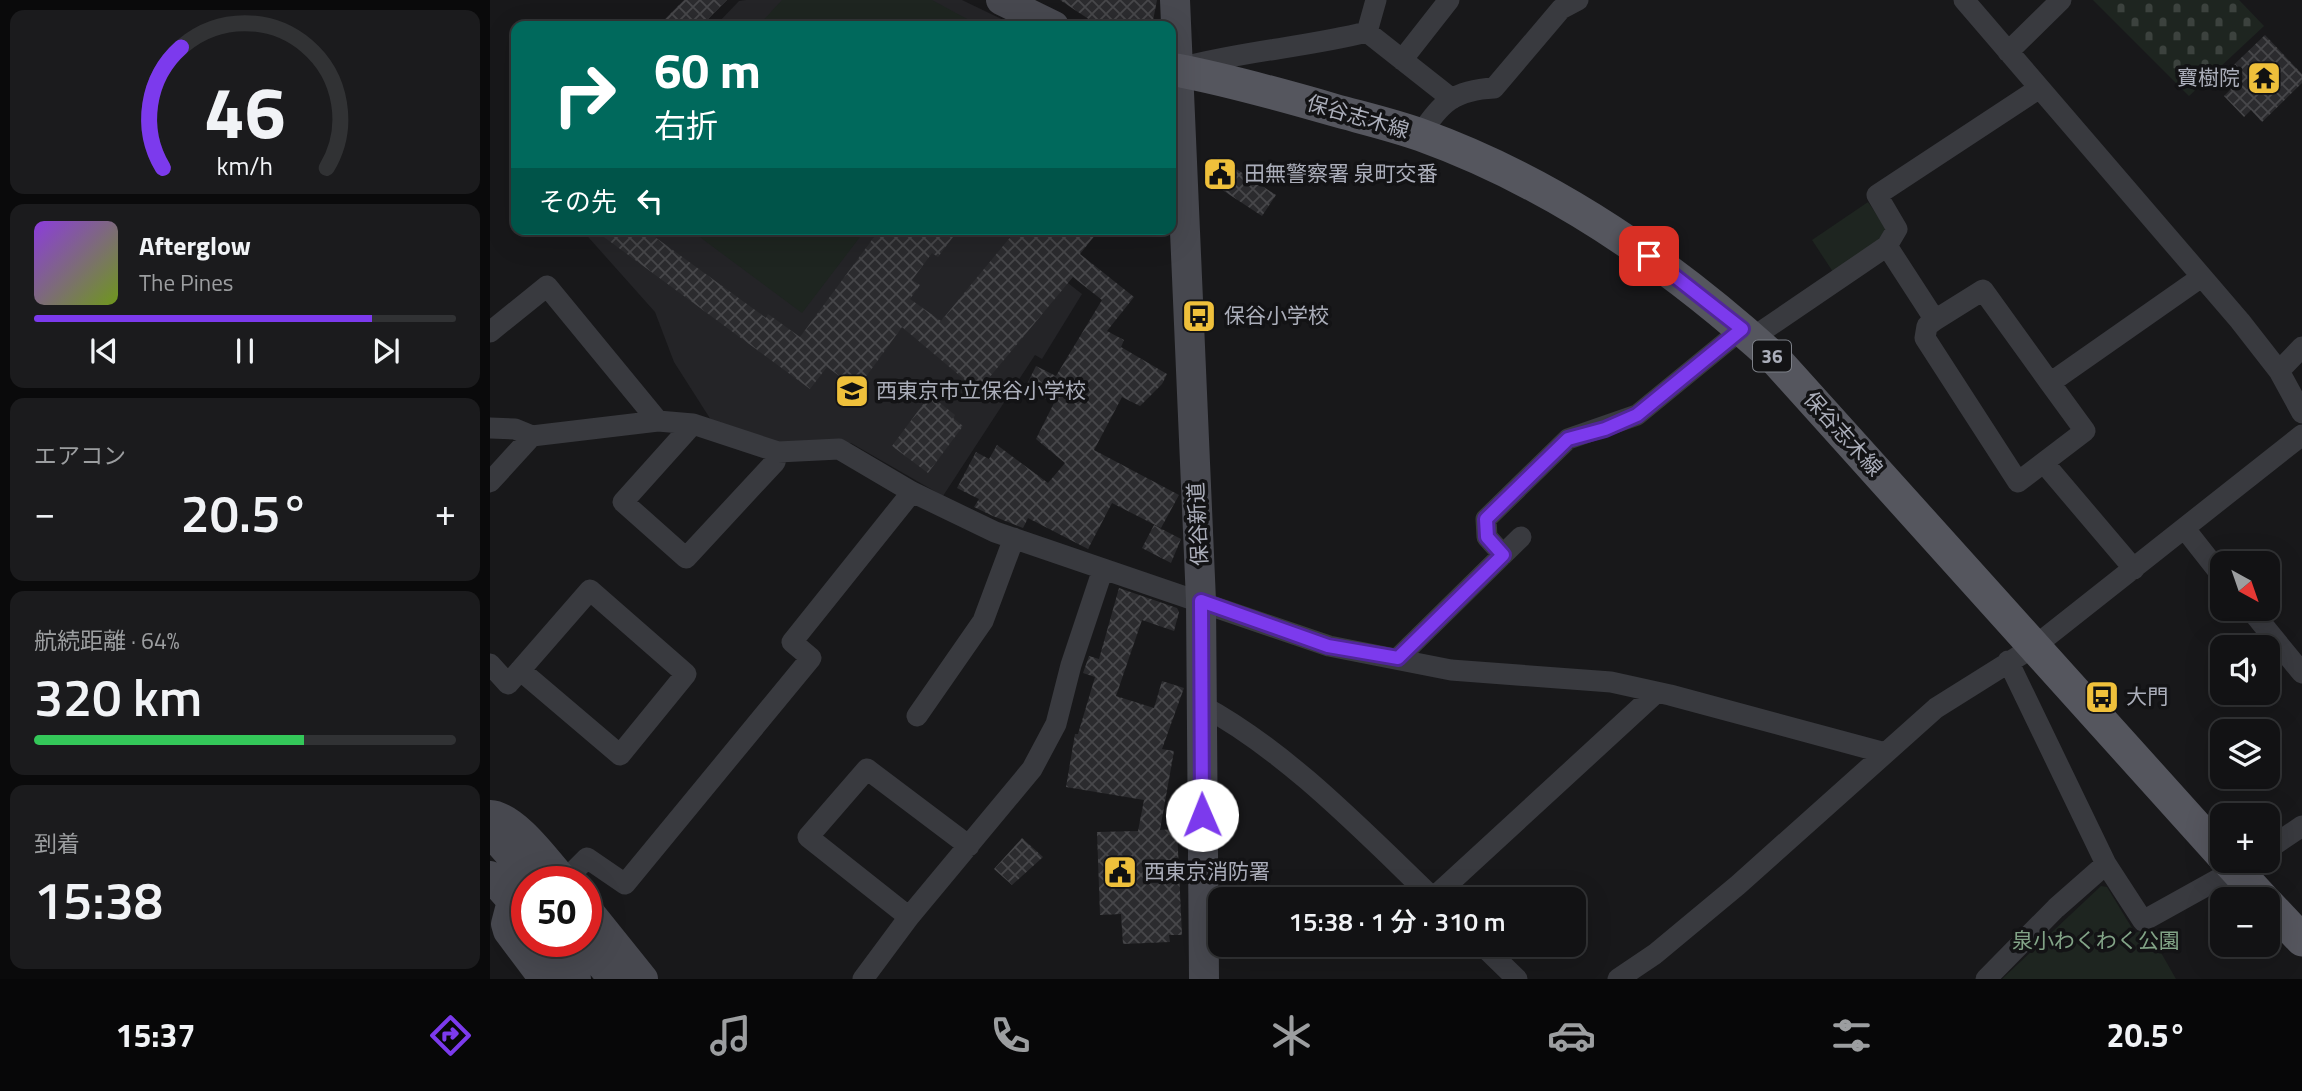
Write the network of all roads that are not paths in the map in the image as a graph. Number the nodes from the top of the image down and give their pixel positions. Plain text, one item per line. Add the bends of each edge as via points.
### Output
1 (1001, 0) edge
2 (1175, 0) edge
3 (1377, 0) edge
4 (1449, 0) edge
5 (1578, 0) edge
6 (1964, 0) edge
7 (2061, 0) edge
8 (1044, 21) edge
9 (1174, 21) edge
10 (1367, 32) junction
11 (2008, 52) junction
12 (1402, 60) junction
13 (1176, 68) edge
14 (1176, 70) edge
15 (2038, 89) junction
16 (1452, 99) junction
17 (1176, 126) edge
18 (1420, 135) junction
19 (1888, 246) junction
20 (2200, 278) junction
21 (1935, 320) junction
22 (490, 332) edge
23 (1747, 334) junction
24 (2302, 347) edge
25 (2279, 371) junction
26 (2050, 383) junction
27 (2302, 413) edge
28 (658, 421) junction
29 (693, 424) junction
30 (490, 428) edge
31 (2302, 435) edge
32 (532, 436) junction
33 (778, 452) junction
34 (2043, 463) junction
35 (490, 482) edge
36 (912, 492) junction
37 (2185, 529) junction
38 (1521, 537) dead end
39 (1014, 538) junction
40 (1503, 555) junction
41 (2210, 561) edge
42 (1103, 569) junction
43 (2134, 569) junction
44 (1201, 601) junction
45 (2260, 621) edge
46 (2022, 654) junction
47 (1398, 658) junction
48 (490, 664) edge
49 (520, 670) junction
50 (2302, 673) edge
51 (1657, 692) junction
52 (1201, 705) junction
53 (917, 716) dead end
54 (1885, 753) junction
55 (490, 815) edge
56 (2302, 826) edge
57 (490, 832) edge
58 (2210, 838) edge
59 (2280, 841) edge
60 (969, 846) junction
61 (2106, 864) junction
62 (551, 866) edge
63 (579, 866) edge
64 (599, 866) edge
65 (602, 868) edge
66 (2216, 873) edge
67 (2243, 873) edge
68 (511, 874) edge
69 (490, 876) edge
70 (1421, 887) edge
71 (1447, 887) edge
72 (2254, 887) edge
73 (511, 891) edge
74 (511, 917) edge
75 (909, 917) junction
76 (2280, 917) edge
77 (602, 928) edge
78 (511, 935) edge
79 (2302, 940) edge
80 (528, 957) edge
81 (558, 957) edge
82 (595, 957) edge
83 (1494, 957) edge
84 (544, 979) edge
85 (576, 979) edge
86 (613, 979) edge
87 (643, 979) edge
88 (863, 979) edge
89 (1204, 979) edge
90 (1517, 979) edge
91 (1618, 979) edge
92 (1986, 979) edge

1 - 8 main road
2 - 9 main road, 保谷新道
3 - 10 street
4 - 12 street
5 - 16 street via 1561,9 1494,88 1467,89
6 - 11 street
7 - 11 street
10 - 12 street
10 - 13 street
11 - 15 street
12 - 16 street
14 - 18 main road, 保谷志木線 / 36
15 - 19 street via 1877,195 1898,229
15 - 20 street
16 - 18 street
17 - 44 main road, 保谷新道
18 - 23 main road, 保谷志木線 / 36 via 1491,166 1599,224 1659,263
19 - 21 street
19 - 23 street
20 - 25 street
20 - 26 street
21 - 26 street via 1983,290
21 - 34 street via 1927,326 1925,338 2018,482
22 - 28 street via 547,286
23 - 40 street via 1637,415 1568,439 1543,461 1486,519 1487,537
23 - 46 main road, 保谷志木線 / 36 via 1776,360
24 - 25 street
25 - 27 street
26 - 34 street via 2085,431
28 - 29 street
28 - 32 street
29 - 33 street
29 - 33 street via 623,502 686,558 775,462
30 - 32 street via 515,429
31 - 37 street
32 - 35 street
33 - 36 street via 838,449
34 - 43 street
36 - 39 street
36 - 65 street via 792,642 811,658 625,884
37 - 41 street
37 - 43 street
38 - 40 street
39 - 42 street
39 - 53 street via 983,621
40 - 47 street
42 - 44 street
42 - 60 street via 1056,724 1032,769
43 - 46 street
44 - 47 street via 1328,646
44 - 52 main road, 保谷新道
45 - 50 street
46 - 54 street via 1936,708
46 - 58 main road, 保谷志木線 / 36
46 - 61 street
47 - 51 street via 1451,670 1611,682
48 - 49 street via 508,684
49 - 49 street via 620,755 686,674 590,590
51 - 54 street
51 - 71 street
52 - 70 street via 1237,724
52 - 89 main road, 保谷新道
54 - 91 street via 1738,886
55 - 62 main road via 504,817 514,825
56 - 59 street
57 - 68 main road
60 - 75 street
60 - 75 street via 867,769 807,837
61 - 66 street via 2143,921
61 - 92 street
63 - 64 street via 587,858
67 - 72 main road, 保谷志木線 / 36
69 - 73 main road
74 - 78 main road via 506,924
75 - 88 street
76 - 79 main road
77 - 87 main road
80 - 84 main road
81 - 85 main road
82 - 86 main road
83 - 90 street

